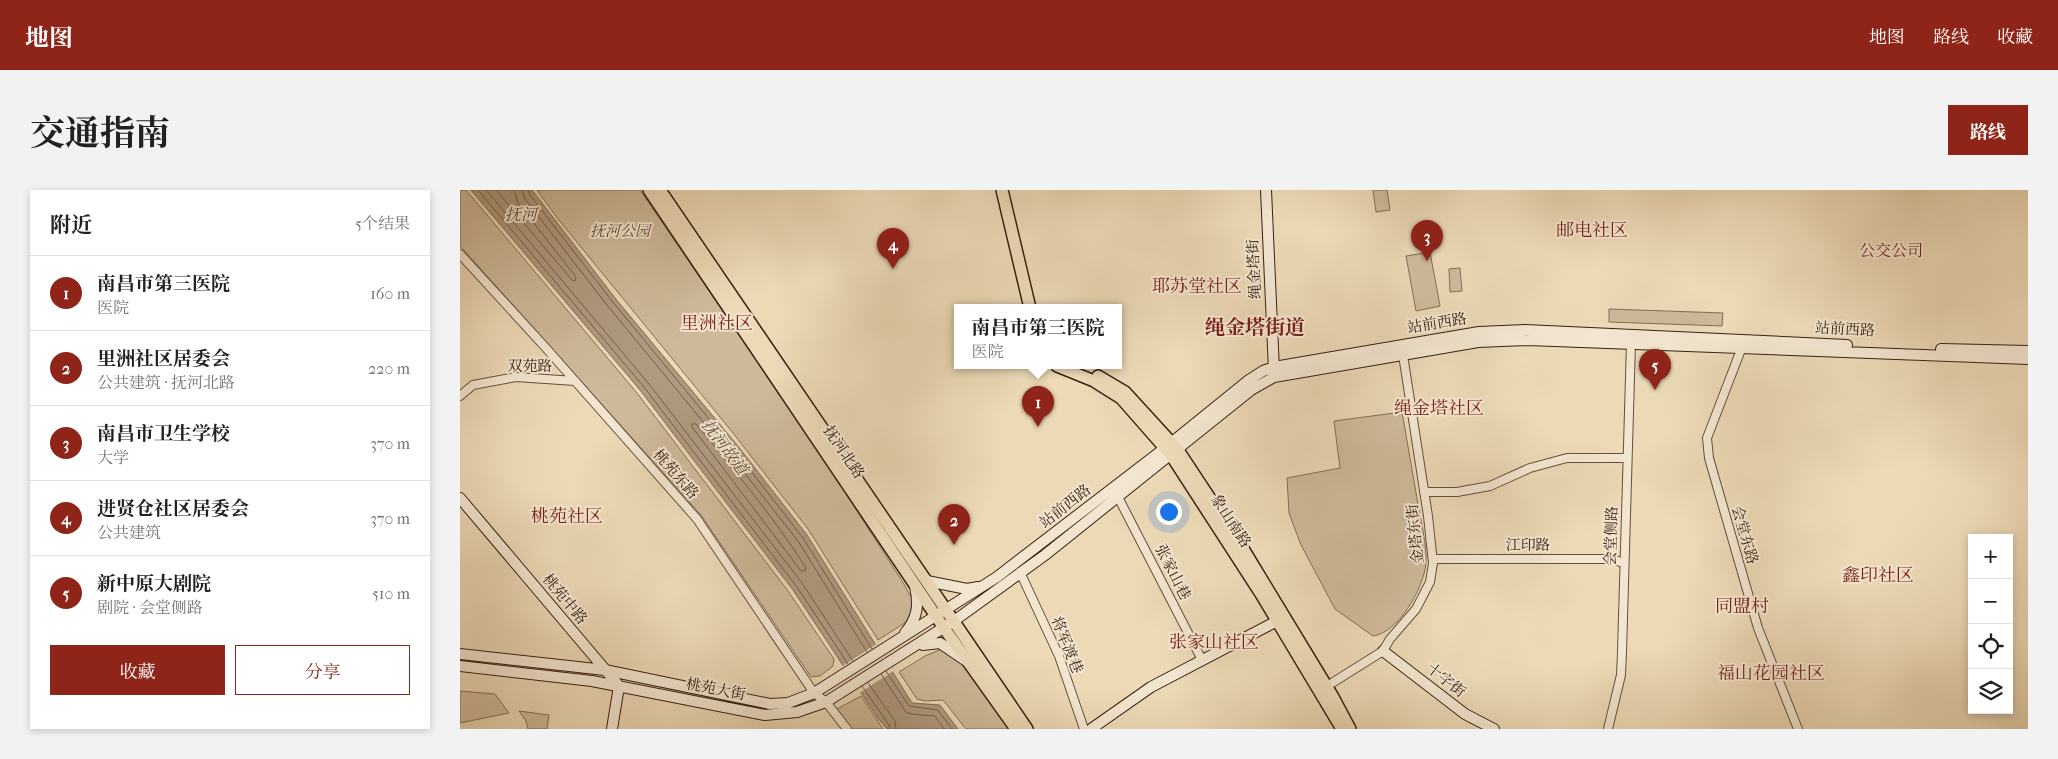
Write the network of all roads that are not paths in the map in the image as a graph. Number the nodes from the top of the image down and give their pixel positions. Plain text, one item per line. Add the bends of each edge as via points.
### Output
1 (649, 190) edge
2 (660, 190) edge
3 (1002, 190) edge
4 (1008, 190) edge
5 (1266, 190) edge
6 (460, 254) edge
7 (1029, 304) edge
8 (1034, 304) edge
9 (1631, 343) junction
10 (1742, 347) junction
11 (2028, 351) edge
12 (1403, 355) junction
13 (2028, 359) edge
14 (1064, 369) edge
15 (1081, 369) edge
16 (1274, 372) junction
17 (575, 381) junction
18 (460, 396) edge
19 (1172, 449) junction
20 (1627, 458) junction
21 (1424, 492) junction
22 (1118, 497) junction
23 (460, 498) edge
24 (1433, 559) junction
25 (1623, 563) junction
26 (1020, 572) junction
27 (927, 581) junction
28 (915, 585) junction
29 (984, 586) junction
30 (946, 609) junction
31 (936, 616) junction
32 (954, 621) junction
33 (1277, 621) junction
34 (944, 628) junction
35 (902, 637) junction
36 (912, 648) junction
37 (1383, 651) junction
38 (460, 654) edge
39 (1202, 660) junction
40 (971, 665) junction
41 (460, 666) edge
42 (605, 670) junction
43 (619, 686) junction
44 (1324, 689) junction
45 (814, 692) junction
46 (826, 702) junction
47 (612, 729) edge
48 (847, 729) edge
49 (1016, 729) edge
50 (1027, 729) edge
51 (1084, 729) edge
52 (1091, 729) edge
53 (1342, 729) edge
54 (1350, 729) edge
55 (1494, 729) edge
56 (1608, 729) edge
57 (1798, 729) edge

1 - 28 main road, 抚河北路
2 - 27 main road, 抚河北路
3 - 7 main road
4 - 8 main road
5 - 16 main road, 绳金塔街
6 - 17 street, 桃苑东路
9 - 10 main road, 站前西路
9 - 12 main road, 站前西路 via 1478,342
9 - 20 street, 会堂侧路
10 - 13 main road, 站前西路
10 - 57 street, 会堂东路 via 1707,438 1709,458 1758,628
11 - 16 main road, 站前西路 via 1525,330 1479,332
12 - 16 main road, 站前西路
12 - 21 street, 金塔东街
14 - 19 main road, 象山南路 via 1094,381 1121,398
15 - 19 main road, 象山南路 via 1125,392
16 - 19 main road, 站前西路
17 - 18 street, 双苑路 via 516,377 473,385
17 - 45 street, 桃苑东路 via 697,519
19 - 22 main road, 站前西路
19 - 29 main road, 站前西路
19 - 33 main road, 象山南路
19 - 44 main road, 象山南路 via 1240,544
20 - 21 street via 1567,458 1530,468 1490,486 1457,492
20 - 25 street, 会堂侧路
21 - 24 street, 金塔东街
22 - 26 main road, 站前西路
22 - 39 street, 张家山巷
23 - 42 main road, 桃苑中路
24 - 25 street, 江印路 via 1613,559
24 - 37 street, 金塔东街 via 1430,582 1416,608
25 - 56 street, 会堂侧路 via 1621,674
26 - 32 main road, 站前西路
26 - 51 street, 将军渡巷 via 1059,656
27 - 29 main road via 967,588
27 - 30 main road, 抚河北路
28 - 31 main road, 抚河北路
28 - 35 main road via 918,607 911,626
29 - 30 main road, 站前西路
30 - 31 main road, 站前西路
30 - 32 main road, 抚河北路
31 - 34 main road, 抚河北路
31 - 35 main road, 桃苑大街
32 - 34 main road, 站前西路
32 - 50 main road, 抚河北路
33 - 39 main road
33 - 44 main road, 象山南路
34 - 36 main road, 桃苑大街
34 - 40 main road, 抚河北路
35 - 45 main road, 桃苑大街
36 - 40 main road via 940,643
36 - 46 main road, 桃苑大街
37 - 44 street, 金塔东街
37 - 55 main road, 十字街 via 1465,714
38 - 42 main road, 桃苑大街
39 - 52 main road via 1151,687
40 - 49 main road, 抚河北路
41 - 43 main road, 桃苑大街
42 - 43 main road, 桃苑中路
42 - 45 main road, 桃苑大街 via 770,704 788,703
43 - 46 main road, 桃苑大街 via 764,715 797,712
43 - 47 main road
44 - 53 main road, 象山南路
44 - 54 main road, 象山南路
45 - 46 street, 桃苑东路
46 - 48 street, 桃苑东路

